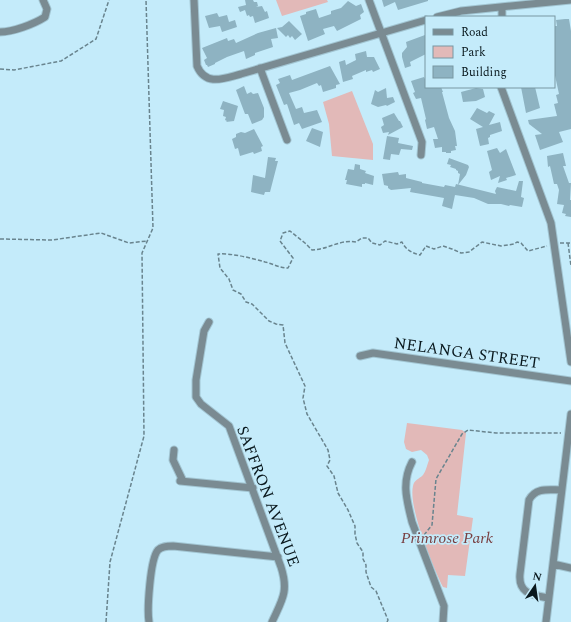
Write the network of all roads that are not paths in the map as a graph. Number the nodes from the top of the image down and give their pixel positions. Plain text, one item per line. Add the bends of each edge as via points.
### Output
1 (43, 0) edge
2 (194, 0) edge
3 (369, 0) edge
4 (571, 0) edge
5 (502, 7) junction
6 (442, 16) edge
7 (502, 16) edge
8 (425, 20) edge
9 (0, 32) edge
10 (381, 33) junction
11 (260, 68) junction
12 (501, 88) edge
13 (287, 140) dead end
14 (421, 155) dead end
15 (209, 322) dead end
16 (360, 356) dead end
17 (571, 362) edge
18 (571, 381) edge
19 (571, 414) edge
20 (174, 450) dead end
21 (412, 462) dead end
22 (253, 488) junction
23 (562, 490) junction
24 (278, 557) junction
25 (553, 564) junction
26 (571, 568) edge
27 (548, 598) junction
28 (149, 622) edge
29 (272, 622) edge
30 (443, 622) edge
31 (546, 622) edge

1 - 9 street via 47,12 43,18 12,31
2 - 11 street via 199,71 212,80
3 - 10 street
4 - 5 street
5 - 6 street
5 - 7 street
8 - 10 street
10 - 11 street
10 - 14 street via 422,142
11 - 13 street
12 - 17 street via 551,223
15 - 22 street, SAFFRON AVENUE via 204,332 196,380 196,397 229,426
16 - 18 street, NELANGA STREET via 374,353
19 - 23 street
20 - 22 street via 173,460 182,481
21 - 30 street via 405,482 410,512 444,606
22 - 24 street, SAFFRON AVENUE
23 - 25 street
23 - 27 street via 540,490 529,500 520,583 526,592
24 - 28 street via 173,546 161,548 152,563
24 - 29 street, SAFFRON AVENUE via 285,593
25 - 26 street
25 - 27 street
27 - 31 street

